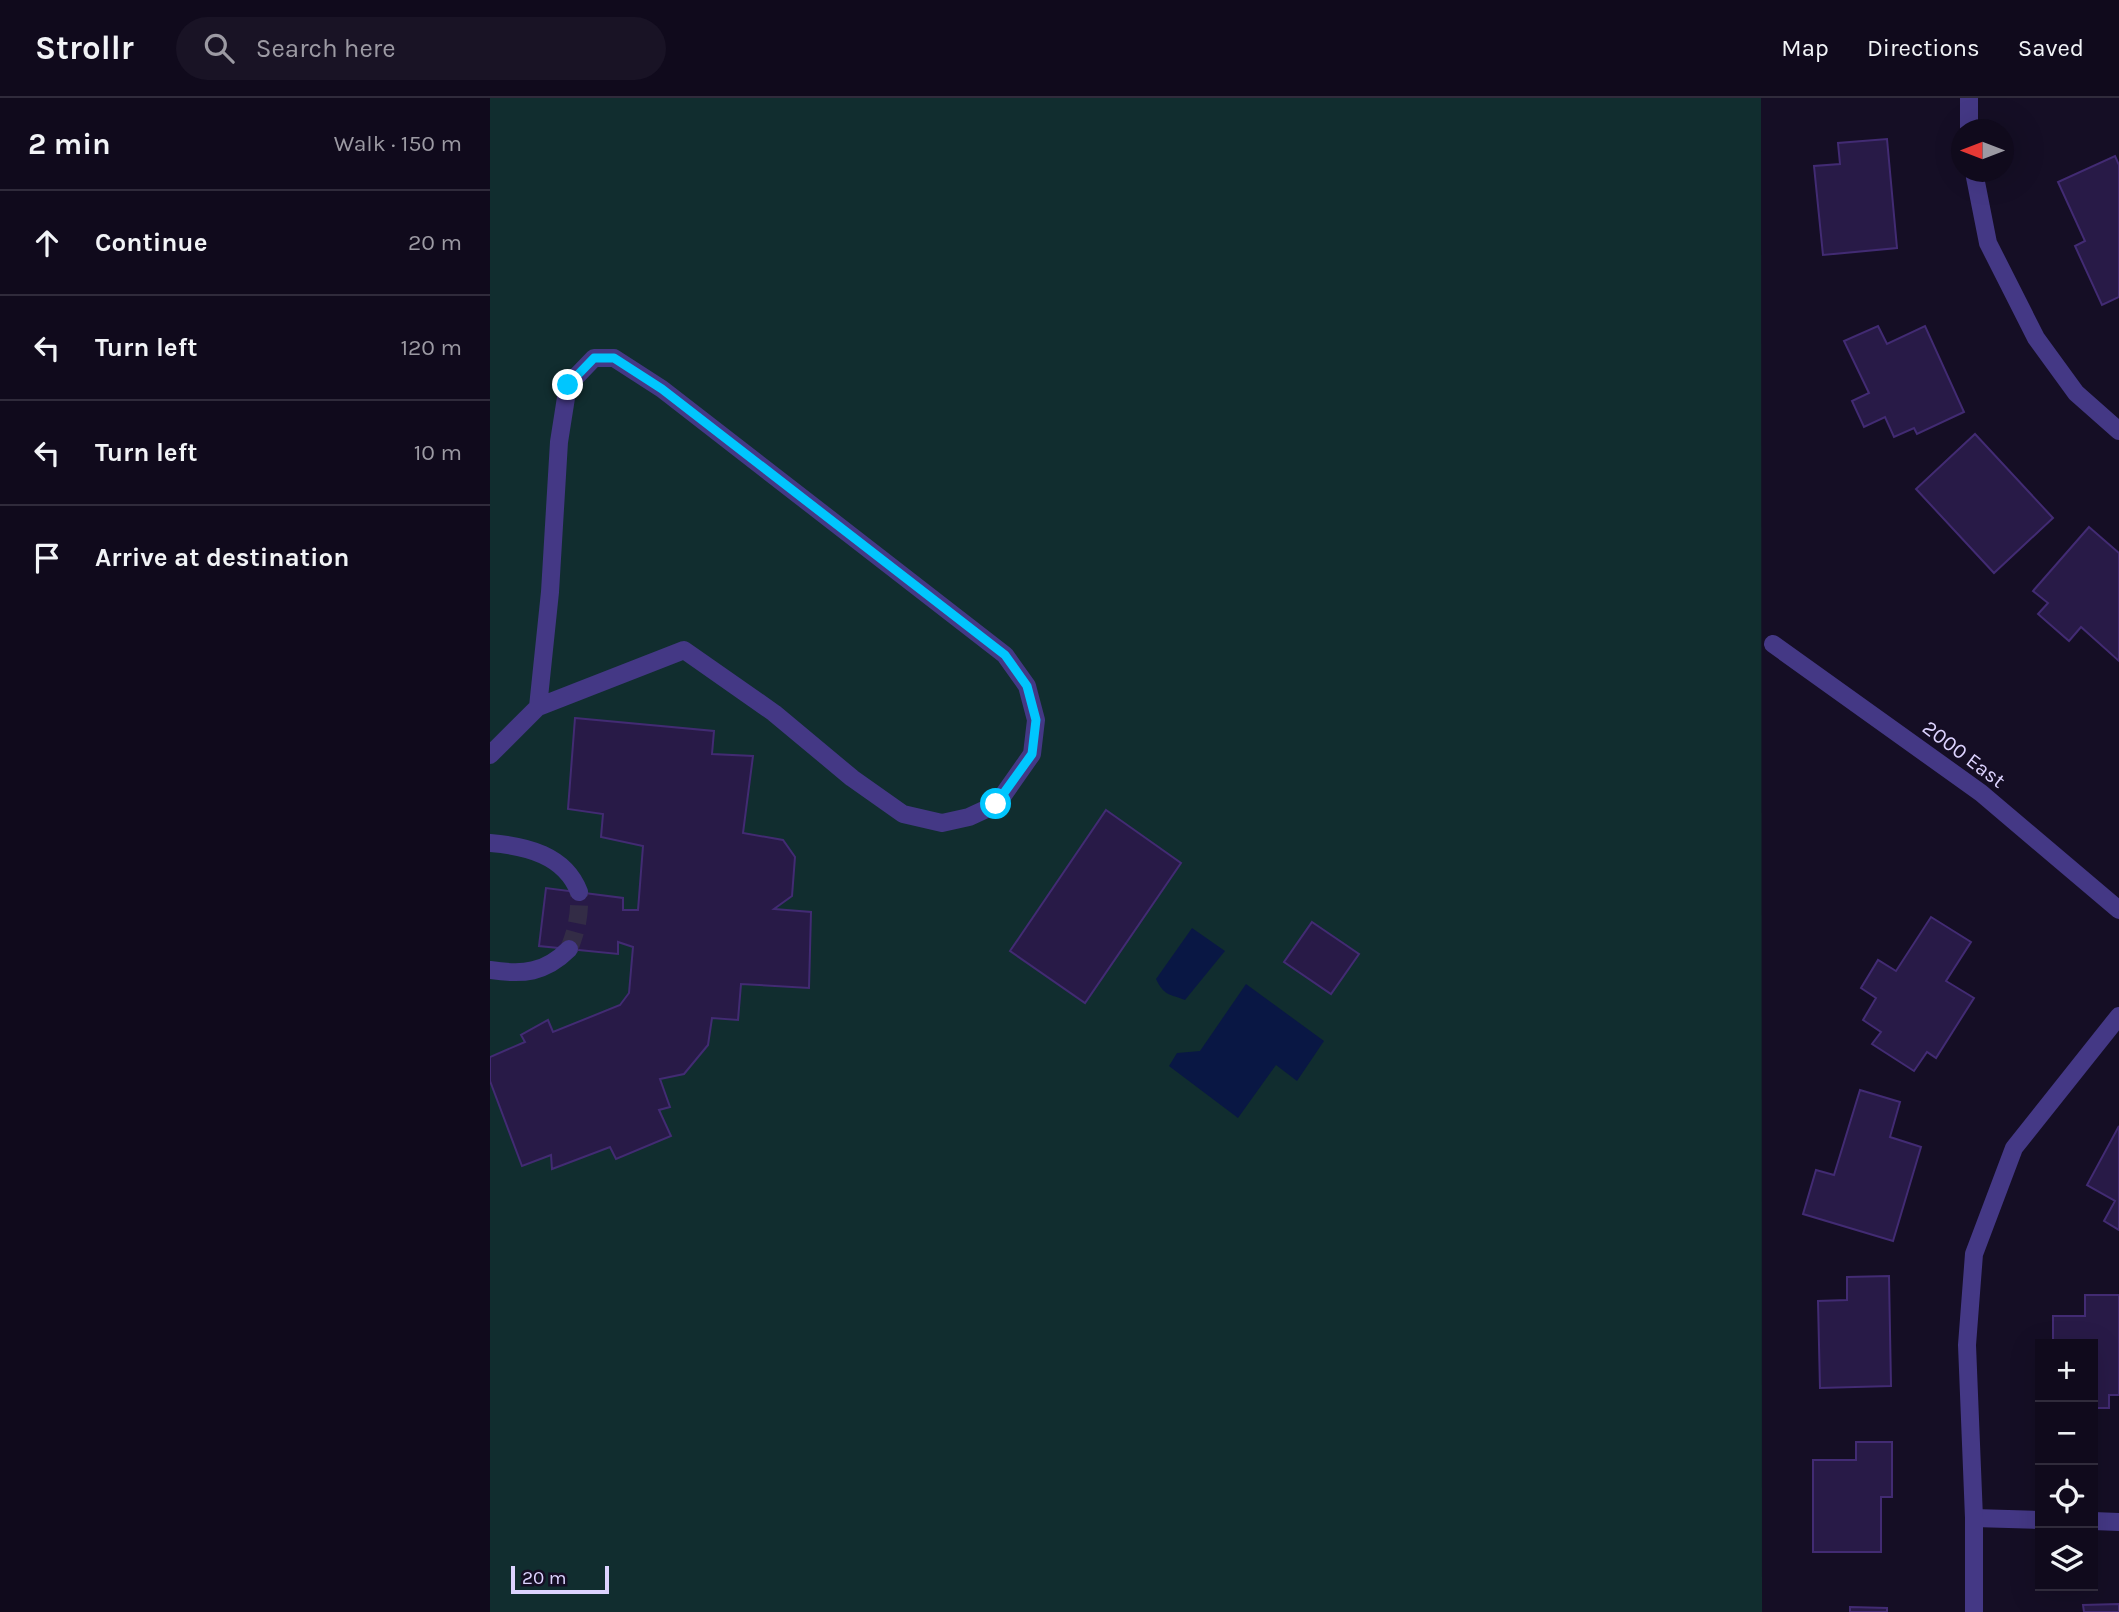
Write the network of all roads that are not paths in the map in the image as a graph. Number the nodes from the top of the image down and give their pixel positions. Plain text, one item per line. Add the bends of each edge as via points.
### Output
1 (1969, 98) edge
2 (1969, 119) edge
3 (1976, 182) edge
4 (2119, 430) edge
5 (1773, 644) dead end
6 (538, 707) junction
7 (490, 755) edge
8 (490, 842) edge
9 (579, 892) tunnel mouth
10 (2119, 910) edge
11 (569, 949) tunnel mouth
12 (490, 970) edge
13 (2119, 1016) edge
14 (1974, 1518) junction
15 (2035, 1520) edge
16 (2098, 1521) edge
17 (2119, 1522) edge
18 (1974, 1612) edge

1 - 2 street
3 - 4 street via 1988,243 2036,338 2076,393
5 - 10 street, 2000 East via 1981,793
6 - 6 street via 559,442 568,385 594,358 614,358 662,389 1005,655 1027,686 1036,720 1032,754 996,804 969,817 942,822 903,814 774,713 684,650
6 - 7 street
8 - 9 street via 538,852 558,863
11 - 12 street via 555,963 534,971
13 - 14 street via 2014,1148 1974,1254 1967,1345
14 - 15 street
14 - 18 street
16 - 17 street

